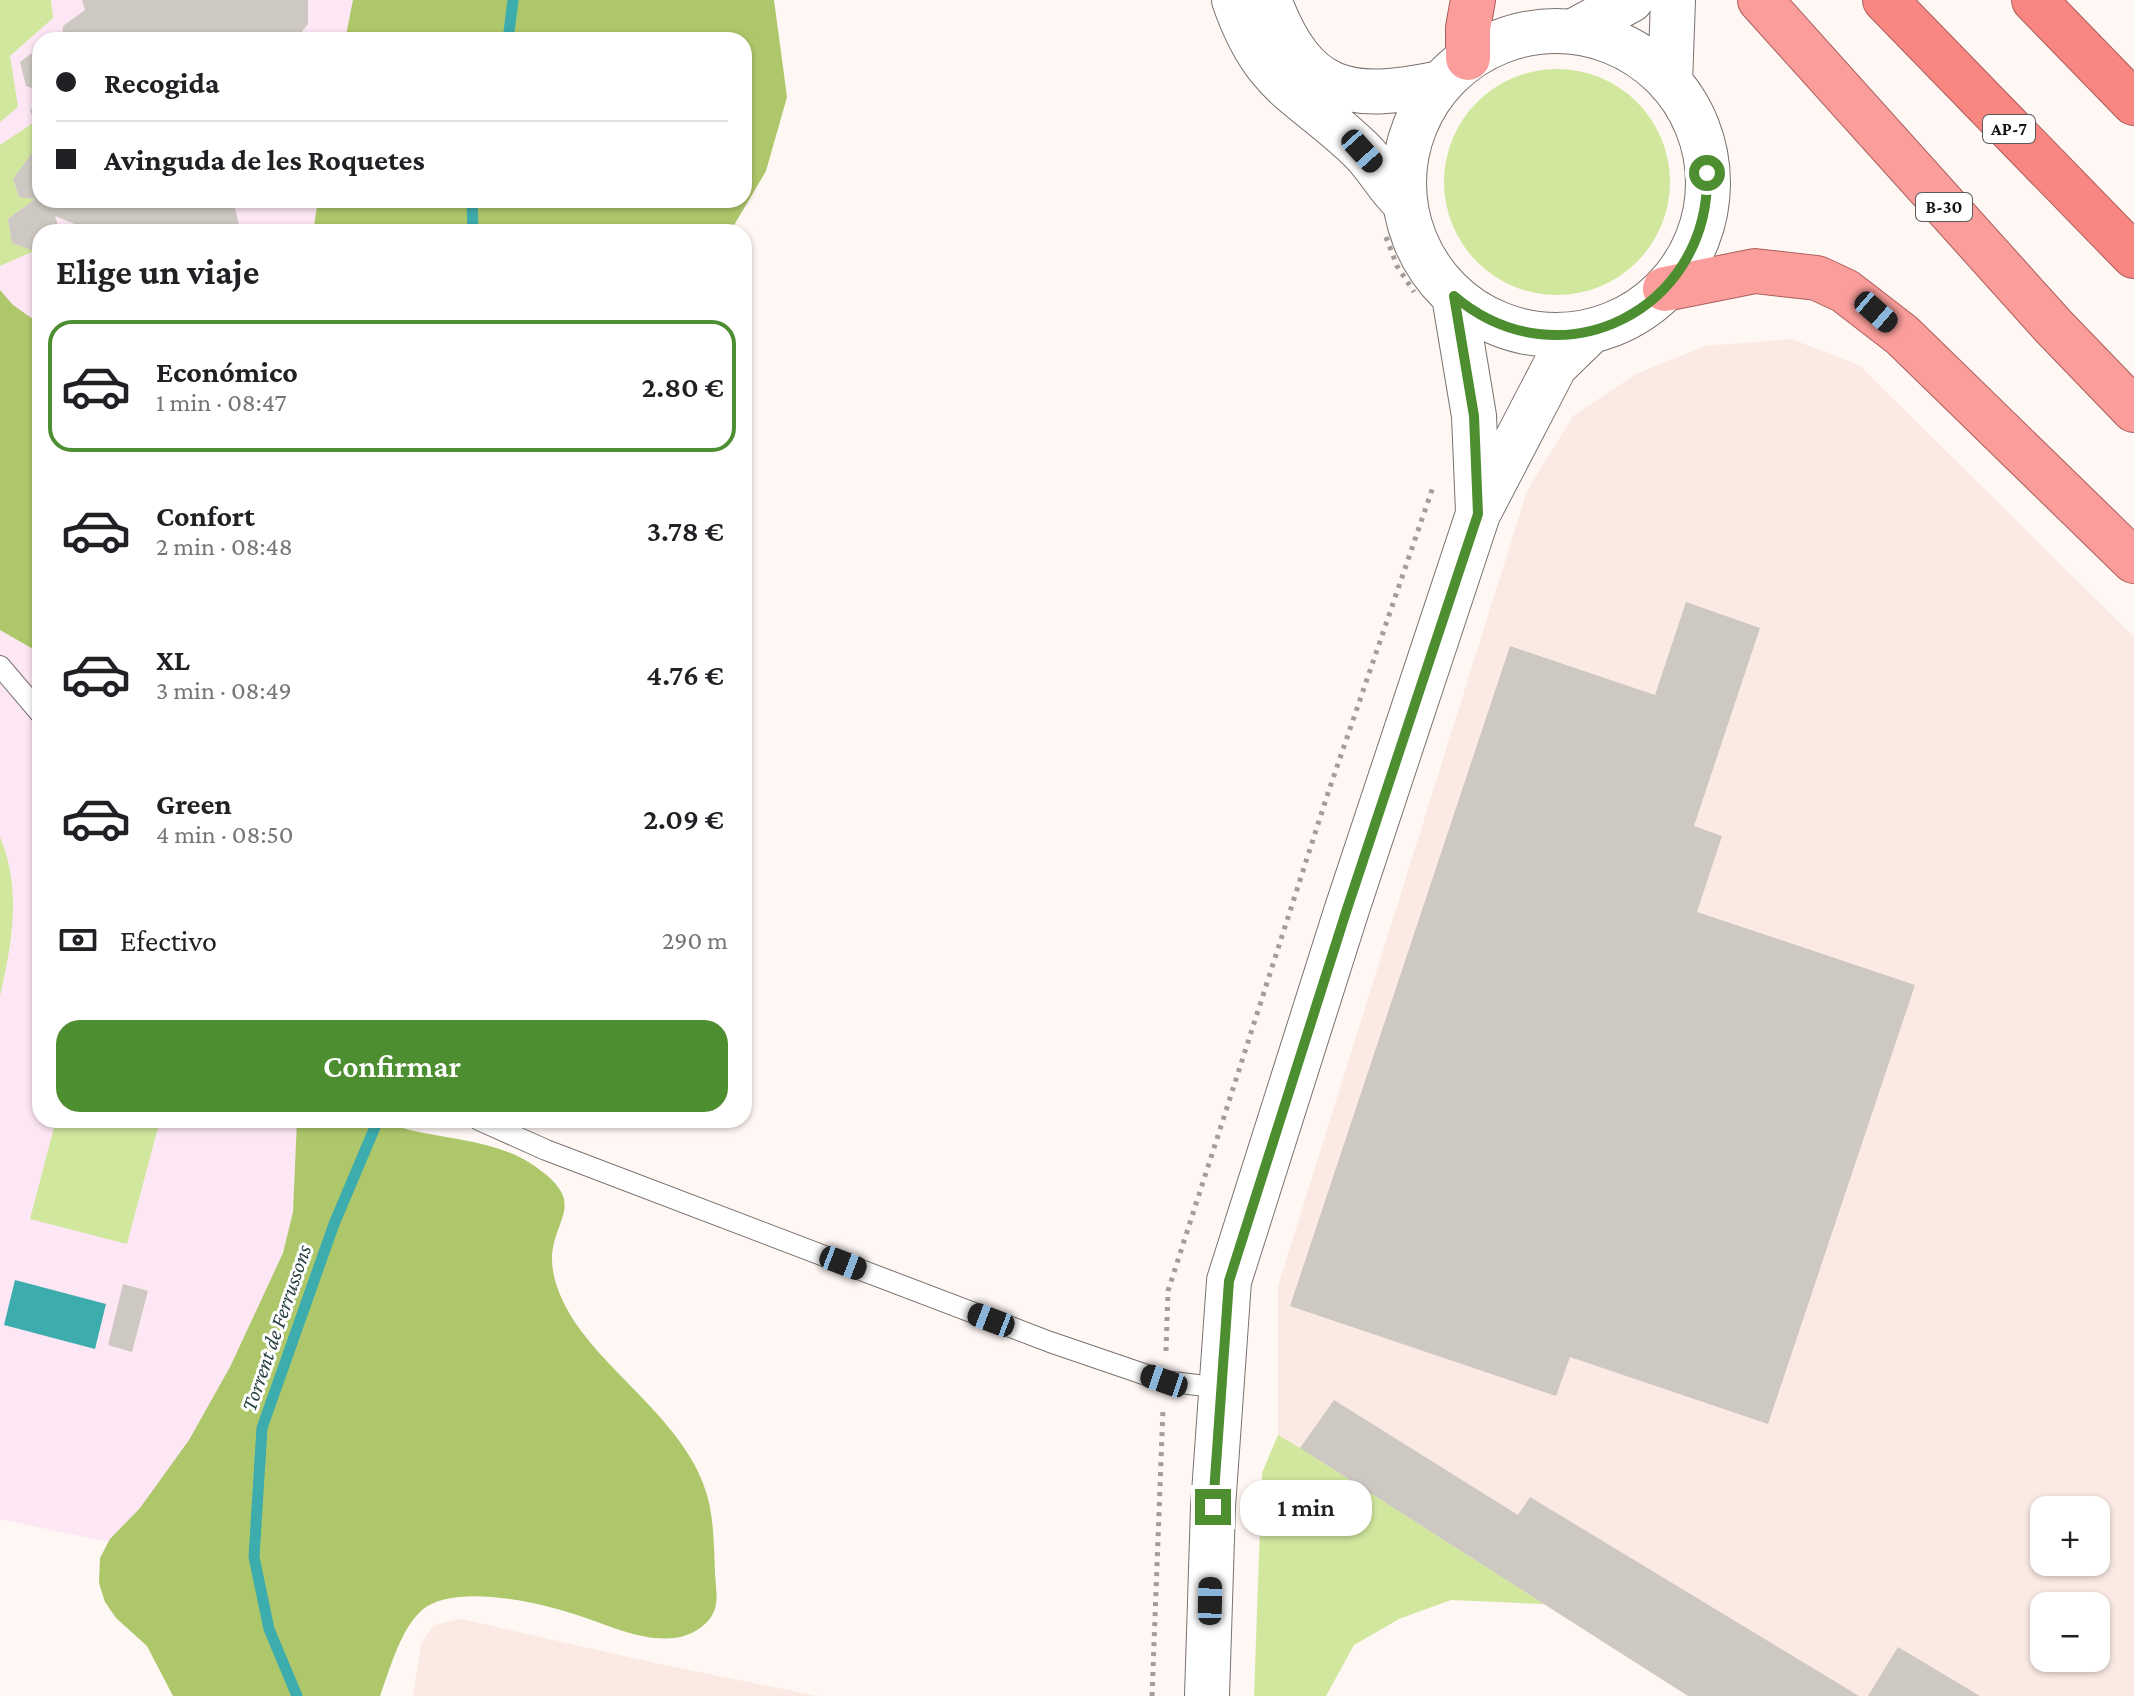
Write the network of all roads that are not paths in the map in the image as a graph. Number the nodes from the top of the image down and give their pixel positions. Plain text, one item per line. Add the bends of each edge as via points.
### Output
1 (1234, 0) edge
2 (1269, 0) edge
3 (1473, 0) edge
4 (1631, 0) edge
5 (1673, 0) edge
6 (1760, 0) edge
7 (1885, 0) edge
8 (2034, 0) edge
9 (1572, 32) junction
10 (1454, 70) junction
11 (1670, 83) junction
12 (2134, 103) edge
13 (1405, 203) junction
14 (2134, 256) edge
15 (1665, 289) junction
16 (1454, 296) junction
17 (1591, 331) junction
18 (2134, 410) edge
19 (1478, 514) junction
20 (2134, 561) edge
21 (0, 666) edge
22 (32, 704) edge
23 (497, 1128) edge
24 (1222, 1388) junction
25 (1207, 1696) edge

1 - 13 street via 1271,75 1362,151
2 - 10 street via 1296,54 1319,77 1368,94
3 - 10 highway
4 - 9 street
5 - 11 street
6 - 18 highway, B-30
7 - 14 highway, AP-7
8 - 12 highway
9 - 10 street via 1518,35
9 - 11 street via 1626,48
10 - 13 street via 1421,112 1408,145
11 - 15 street via 1698,131 1708,187 1696,242
13 - 16 street via 1418,247
15 - 17 street via 1631,315
15 - 20 highway via 1755,271 1817,278 1845,291 1902,335
16 - 17 street via 1495,323 1526,332
16 - 19 street via 1474,416
17 - 19 street via 1555,366
19 - 24 street via 1229,1281
21 - 22 lane
23 - 24 lane via 1050,1342 1164,1381
24 - 25 street

